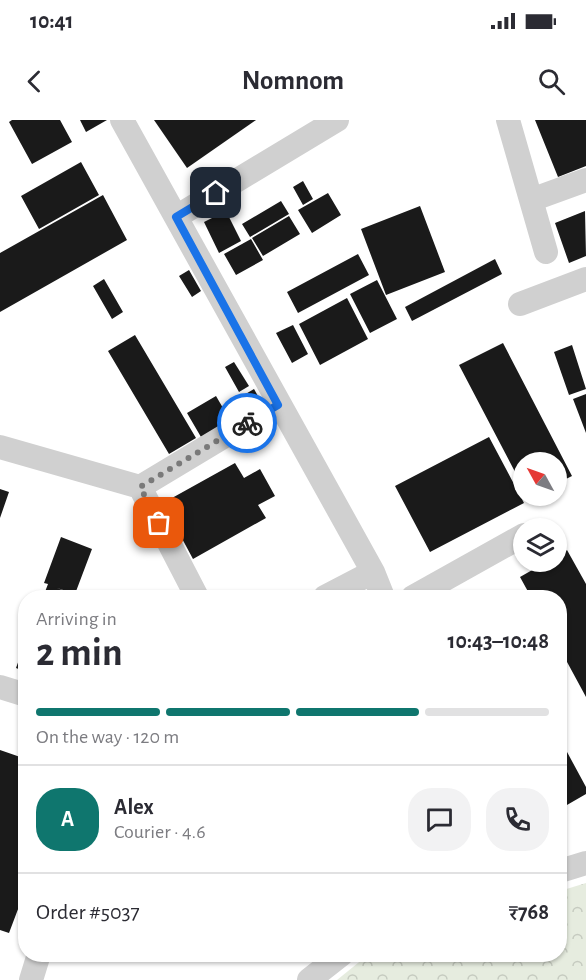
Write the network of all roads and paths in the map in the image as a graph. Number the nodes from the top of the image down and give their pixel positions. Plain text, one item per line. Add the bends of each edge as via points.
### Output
1 (122, 120) edge
2 (337, 120) edge
3 (508, 120) edge
4 (586, 180) edge
5 (531, 200) junction
6 (176, 217) junction
7 (546, 252) dead end
8 (586, 279) edge
9 (520, 304) dead end
10 (278, 405) junction
11 (0, 447) edge
12 (140, 487) junction
13 (513, 541) edge
14 (373, 572) junction
15 (193, 590) edge
16 (338, 590) edge
17 (380, 590) edge
18 (425, 590) edge
19 (0, 687) edge
20 (18, 693) edge
21 (586, 863) edge
22 (567, 869) edge
23 (37, 962) edge
24 (332, 962) edge
25 (31, 980) edge
26 (309, 980) edge

1 - 6 street
2 - 6 street
3 - 5 street
4 - 5 street
5 - 7 street
6 - 10 street
8 - 9 street
10 - 12 street
10 - 14 street
11 - 12 street
12 - 15 street
13 - 18 street
14 - 16 street
14 - 17 street
19 - 20 street
21 - 22 street
23 - 25 street
24 - 26 street

